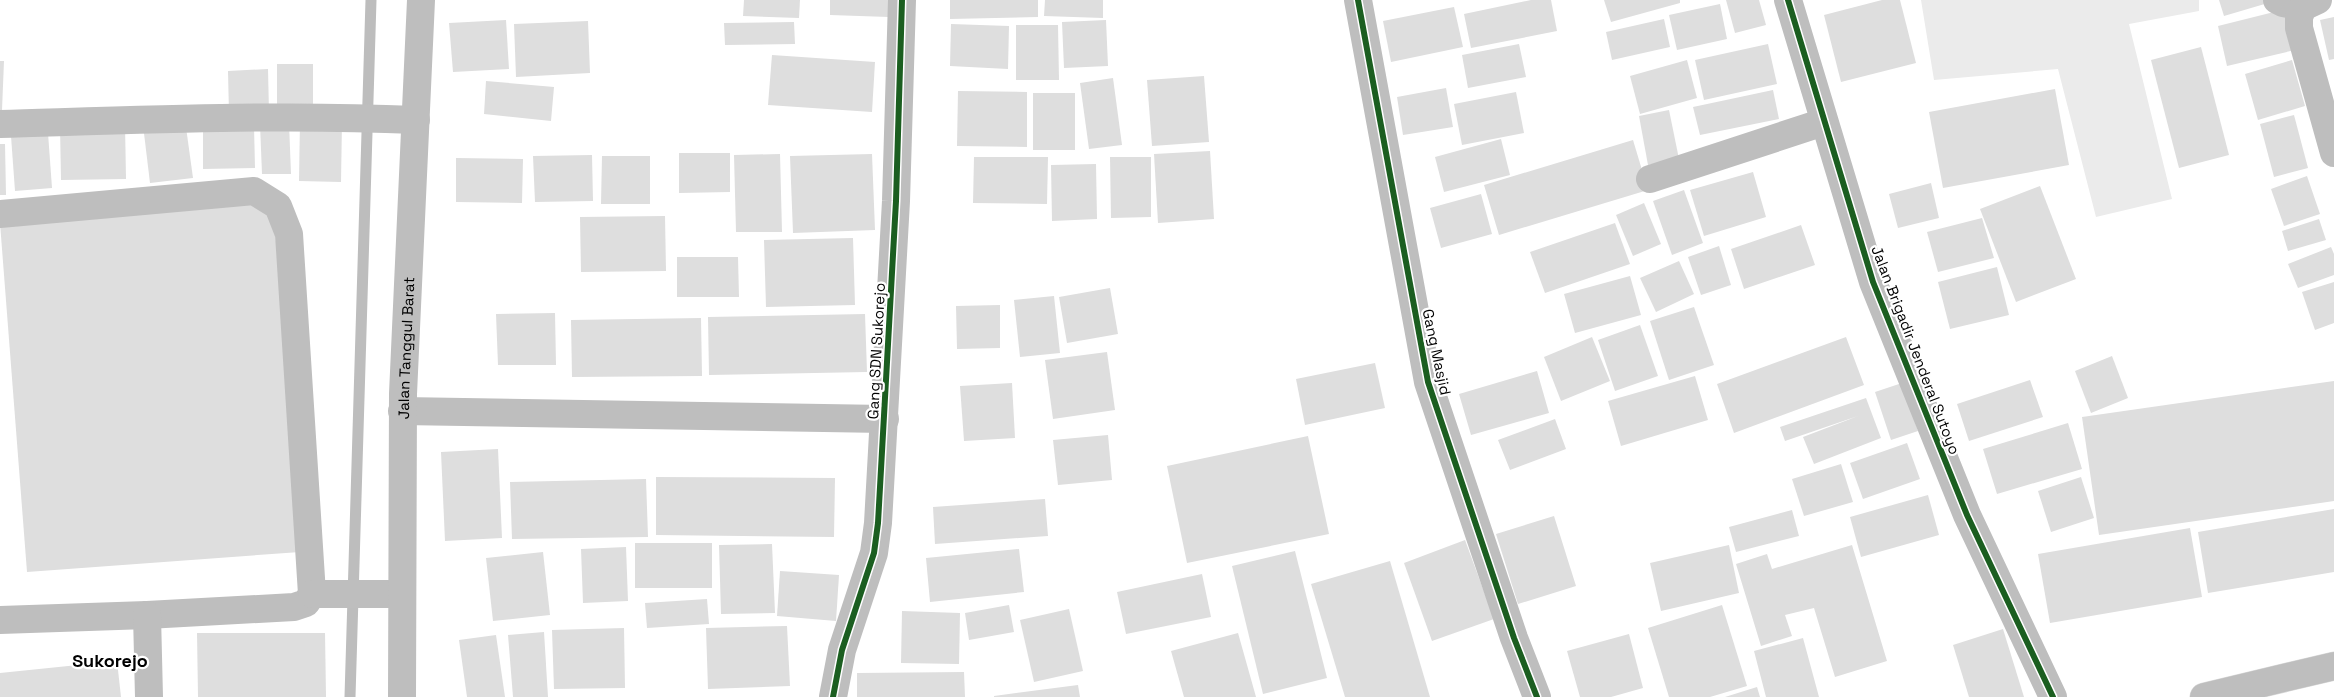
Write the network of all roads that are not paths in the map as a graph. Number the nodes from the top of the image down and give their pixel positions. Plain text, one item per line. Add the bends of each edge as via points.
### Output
1 (421, 0) edge
2 (902, 0) edge
3 (1358, 0) edge
4 (1788, 0) edge
5 (2299, 2) edge
6 (416, 120) junction
7 (1824, 122) junction
8 (0, 124) edge
9 (2334, 153) edge
10 (1650, 179) dead end
11 (0, 214) edge
12 (402, 411) junction
13 (885, 419) junction
14 (317, 594) junction
15 (402, 594) junction
16 (147, 615) junction
17 (0, 620) edge
18 (2334, 666) edge
19 (149, 697) edge
20 (402, 697) edge
21 (833, 697) edge
22 (1537, 697) edge
23 (2053, 697) edge
24 (2204, 697) edge

1 - 6 street, Jalan Tanggul Barat
2 - 13 street, Gang SDN Sukorejo
3 - 22 street, Gang Masjid via 1428,382
4 - 7 street, Jalan Brigadir Jenderal Sutoyo
5 - 9 street via 2299,28
6 - 8 street via 181,118
6 - 12 street, Jalan Tanggul Barat
7 - 10 street
7 - 23 street, Jalan Brigadir Jenderal Sutoyo via 1874,282 1967,515
11 - 14 street via 254,191 278,206 289,234
12 - 13 street
12 - 15 street, Jalan Tanggul Barat
13 - 21 street, Gang SDN Sukorejo via 874,553 842,650
14 - 15 street
14 - 16 street via 294,607
15 - 20 street, Jalan Tanggul Barat
16 - 17 street
16 - 19 street
18 - 24 street

